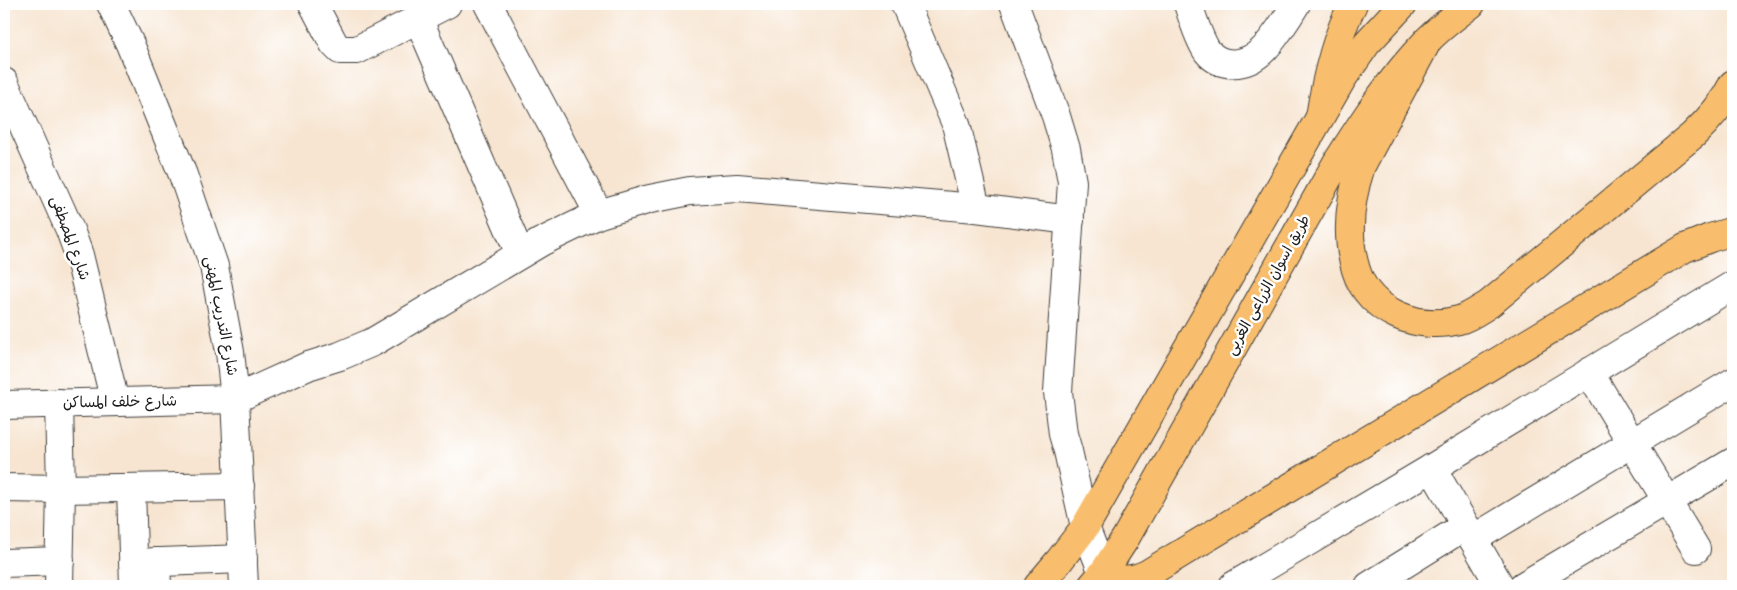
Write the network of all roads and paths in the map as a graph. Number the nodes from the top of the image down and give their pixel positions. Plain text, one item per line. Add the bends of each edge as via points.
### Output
1 (111, 4) edge
2 (313, 4) edge
3 (447, 4) edge
4 (488, 4) edge
5 (905, 4) edge
6 (1014, 4) edge
7 (1188, 4) edge
8 (1296, 4) edge
9 (1353, 4) edge
10 (1403, 4) edge
11 (1471, 4) edge
12 (418, 18) junction
13 (1428, 40) junction
14 (4, 82) edge
15 (1733, 84) edge
16 (1320, 117) junction
17 (976, 208) junction
18 (599, 214) junction
19 (1070, 220) junction
20 (1733, 232) edge
21 (520, 254) junction
22 (1733, 284) edge
23 (1589, 372) junction
24 (1733, 382) edge
25 (235, 399) junction
26 (115, 402) junction
27 (59, 403) junction
28 (4, 405) edge
29 (1633, 444) junction
30 (1733, 462) edge
31 (1432, 468) junction
32 (240, 486) junction
33 (4, 488) edge
34 (131, 488) junction
35 (61, 489) junction
36 (1667, 501) junction
37 (1085, 527) junction
38 (1469, 533) junction
39 (1696, 549) dead end
40 (242, 559) junction
41 (4, 563) edge
42 (60, 574) edge
43 (145, 574) edge
44 (1098, 580) edge
45 (244, 586) edge
46 (1038, 586) edge
47 (1233, 586) edge
48 (1368, 586) edge
49 (1500, 586) edge
50 (1523, 586) edge

1 - 25 street, شارع التدريب المهنى via 183,175 214,266
2 - 12 street via 340,50 357,50
3 - 12 street
4 - 18 street
5 - 17 street via 956,124
6 - 19 street via 1066,149 1072,182
7 - 8 street via 1207,50 1217,61 1231,64 1246,61 1262,51
9 - 16 main road via 1330,66
10 - 16 main road via 1367,43
11 - 13 main road, طريق اسوان الزراعى الغربى
12 - 21 street
13 - 15 main road via 1361,166 1350,210 1356,272 1377,302 1409,320 1444,323 1460,320 1489,304 1712,117
13 - 44 main road, طريق اسوان الزراعى الغربى via 1394,78 1336,164 1125,539
14 - 26 street, شارع المصطفى via 79,255
16 - 37 main road
17 - 18 street via 737,188 650,198
17 - 19 street
18 - 21 street
19 - 37 street via 1058,392 1063,434
20 - 44 main road via 1685,248 1148,574 1129,580
21 - 25 street via 373,342 308,366
22 - 23 street
23 - 29 street
23 - 31 street
24 - 29 street
25 - 26 street, شارع خلف المساكن
25 - 32 street, شارع التدريب المهنى
26 - 27 street, شارع خلف المساكن
27 - 28 street, شارع خلف المساكن
27 - 35 street
29 - 36 street
29 - 38 street
30 - 36 street
31 - 38 street
31 - 47 street
32 - 34 street
32 - 40 street, شارع التدريب المهنى
33 - 35 street
34 - 35 street
34 - 43 street
35 - 42 street
36 - 39 street
36 - 50 street
37 - 44 street
37 - 46 main road
38 - 48 street
38 - 49 street
40 - 43 street
40 - 45 street, شارع التدريب المهنى
41 - 42 street

